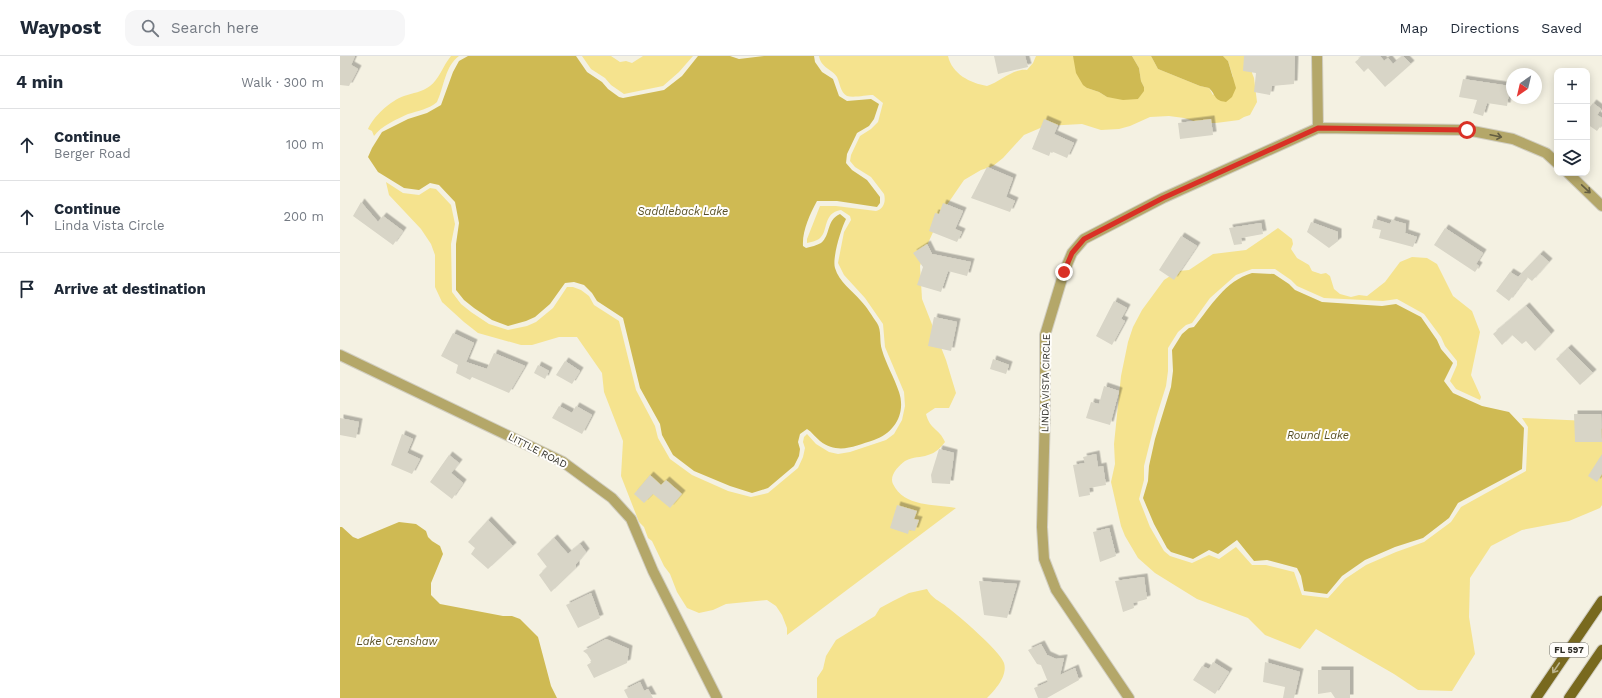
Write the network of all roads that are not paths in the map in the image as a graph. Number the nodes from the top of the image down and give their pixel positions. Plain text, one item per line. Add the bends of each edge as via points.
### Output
1 (1318, 56) edge
2 (1318, 128) junction
3 (1554, 160) edge
4 (1571, 176) edge
5 (1602, 206) edge
6 (340, 355) edge
7 (1602, 601) edge
8 (1602, 650) edge
9 (717, 698) edge
10 (1129, 698) edge
11 (1536, 698) edge
12 (1569, 698) edge

1 - 2 street
2 -> 3 street via 1467,130 1513,139 1546,153
2 - 10 street, LINDA VISTA CIRCLE via 1163,198 1084,239 1072,253 1064,272 1045,335 1042,527 1044,558 1056,590
4 -> 5 street
6 - 9 street, LITTLE ROAD via 563,462 612,498 631,519 653,571
7 -> 11 main road, FL 597
8 - 12 main road, FL 597

